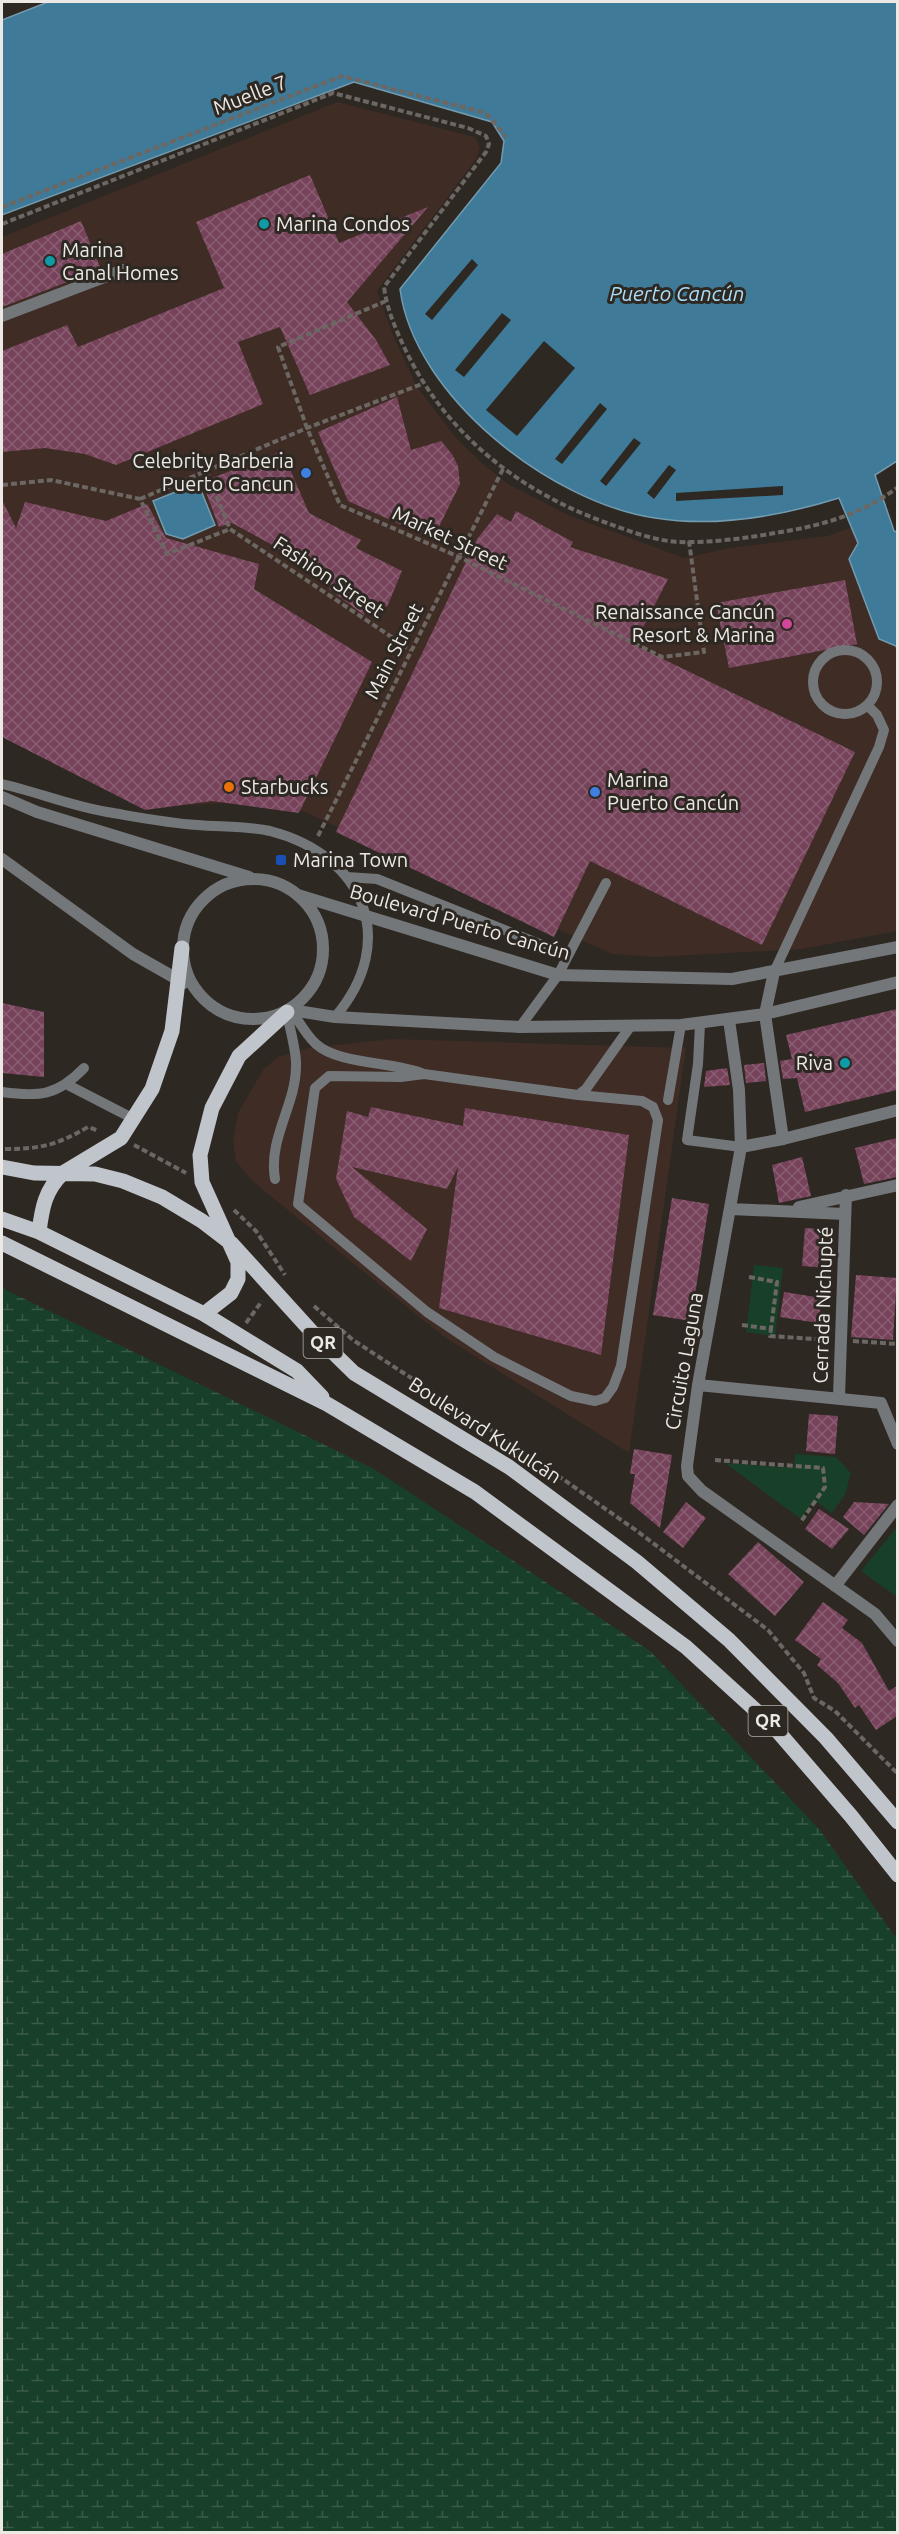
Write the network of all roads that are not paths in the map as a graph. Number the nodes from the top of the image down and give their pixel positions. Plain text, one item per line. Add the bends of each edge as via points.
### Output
1 (123, 270) dead end
2 (2, 316) edge
3 (868, 706) junction
4 (2, 784) edge
5 (2, 797) edge
6 (2, 859) edge
7 (347, 877) junction
8 (253, 879) junction
9 (606, 883) dead end
10 (298, 895) junction
11 (368, 916) junction
12 (897, 947) edge
13 (182, 948) junction
14 (567, 956) junction
15 (774, 972) junction
16 (558, 975) junction
17 (178, 980) junction
18 (897, 982) edge
19 (195, 989) junction
20 (289, 1011) junction
21 (765, 1014) junction
22 (335, 1017) junction
23 (729, 1020) junction
24 (700, 1024) junction
25 (681, 1025) junction
26 (520, 1027) junction
27 (630, 1027) junction
28 (84, 1068) dead end
29 (424, 1074) junction
30 (68, 1085) junction
31 (2, 1092) edge
32 (578, 1095) junction
33 (668, 1100) dead end
34 (897, 1110) edge
35 (134, 1119) junction
36 (783, 1139) junction
37 (741, 1147) junction
38 (2, 1167) edge
39 (63, 1173) junction
40 (275, 1179) dead end
41 (897, 1185) edge
42 (846, 1195) junction
43 (731, 1209) junction
44 (790, 1210) junction
45 (845, 1214) junction
46 (2, 1219) edge
47 (39, 1232) junction
48 (2, 1243) edge
49 (232, 1244) junction
50 (204, 1314) junction
51 (698, 1385) junction
52 (839, 1397) junction
53 (327, 1404) junction
54 (897, 1444) edge
55 (897, 1505) edge
56 (835, 1586) junction
57 (897, 1641) edge
58 (897, 1822) edge
59 (897, 1875) edge

1 - 2 street
3 - 3 lane via 877,688 877,678 868,660 840,650 821,660 812,680 819,702 837,714 848,715
3 - 15 lane via 884,730 879,747
4 - 7 lane via 99,811 171,823 269,831 312,848
5 - 8 street via 37,812
6 - 17 street via 133,954
7 - 11 lane
7 - 14 lane via 378,879
8 - 10 street via 277,883
8 - 13 street via 232,882 212,891 191,916
9 - 14 lane
10 - 11 street, Boulevard Puerto Cancún
10 - 20 street via 313,911 322,932 324,954 319,976 308,995
11 - 16 street, Boulevard Puerto Cancún
11 - 22 lane via 369,952 364,970 348,1002
12 - 15 street, Boulevard Puerto Cancún
13 - 17 main road
13 - 19 street via 185,970
14 - 16 lane
15 - 16 street, Boulevard Puerto Cancún via 732,979
15 - 21 street
16 - 26 lane
17 - 19 street
17 - 35 main road via 172,1031 152,1089
18 - 21 street
19 - 20 street via 212,1007 230,1016 268,1019
20 - 22 street
20 - 29 lane via 315,1044 330,1053
20 - 40 lane via 297,1065 276,1142
20 - 49 main road via 239,1056 212,1108 200,1155 202,1182
21 - 23 street
21 - 36 street
22 - 26 street
23 - 24 street
23 - 37 street, Circuito Laguna via 739,1090
24 - 25 street
24 - 37 lane via 687,1140
25 - 27 street
25 - 33 lane
26 - 27 street
27 - 32 lane
28 - 30 lane
29 - 32 lane
29 - 32 lane via 329,1076 315,1088 298,1204 427,1312 494,1357 571,1396 596,1401 613,1387 621,1366 658,1120 653,1107 642,1101
30 - 31 lane via 51,1093
30 - 35 lane
34 - 36 street
35 - 39 main road via 120,1138
36 - 37 street
37 - 43 street, Circuito Laguna
38 - 39 main road, Boulevard Kukulcán / QR
39 - 47 main road via 43,1201
39 - 49 main road, Boulevard Kukulcán / QR via 95,1174 152,1192
41 - 42 street, Cerrada Nichupté
42 - 44 street, Cerrada Nichupté
42 - 45 street, Cerrada Nichupté
43 - 44 street, Cerrada Nichupté
43 - 51 street, Circuito Laguna
44 - 45 street, Cerrada Nichupté
45 - 52 street, Cerrada Nichupté
46 - 47 main road
47 - 50 main road
48 - 53 main road, QR
49 - 50 main road via 238,1279 225,1300
49 - 58 main road, Boulevard Kukulcán / QR via 354,1373 509,1467 637,1562 729,1640 826,1738
50 - 53 main road via 297,1371
51 - 52 street, Cerrada Nichupté
51 - 56 street, Circuito Laguna via 688,1476 702,1491
52 - 54 street, Cerrada Nichupté via 881,1403
53 - 59 main road, QR via 475,1492 686,1647 774,1727
55 - 56 street
56 - 57 street, Circuito Laguna via 875,1614

